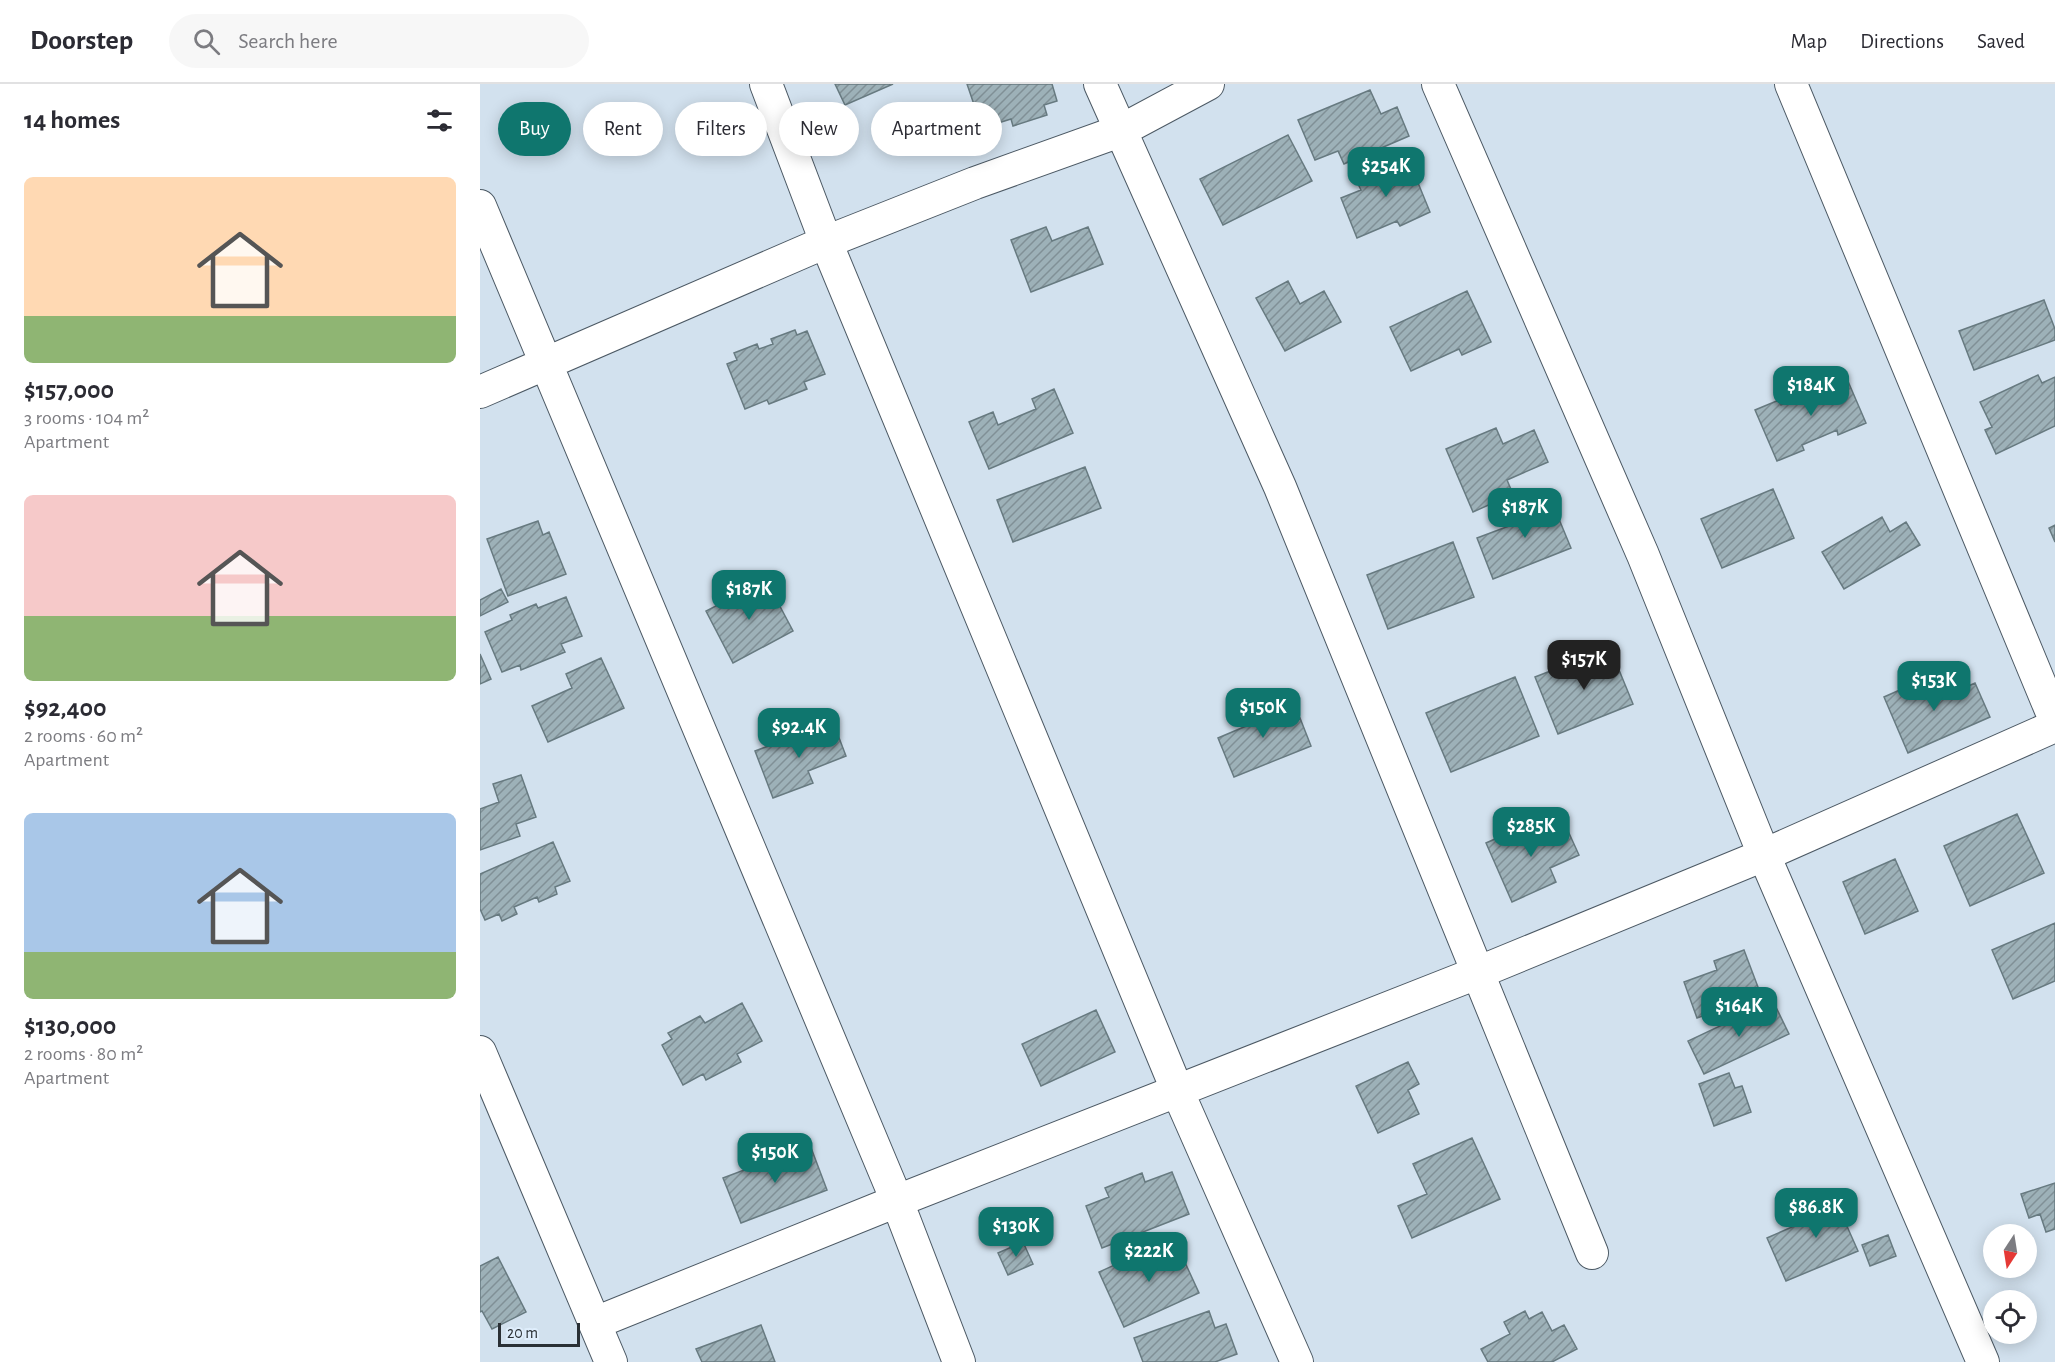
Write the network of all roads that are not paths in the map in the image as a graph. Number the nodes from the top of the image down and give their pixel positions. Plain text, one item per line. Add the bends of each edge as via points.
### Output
1 (766, 84) edge
2 (1100, 84) edge
3 (1208, 84) edge
4 (1438, 84) edge
5 (1791, 84) edge
6 (1120, 131) junction
7 (480, 206) edge
8 (826, 242) junction
9 (547, 363) junction
10 (480, 392) edge
11 (2055, 720) edge
12 (2055, 726) edge
13 (1764, 855) junction
14 (1477, 973) junction
15 (480, 1052) edge
16 (1177, 1090) junction
17 (897, 1201) junction
18 (1592, 1253) dead end
19 (595, 1323) junction
20 (611, 1362) edge
21 (959, 1362) edge
22 (1297, 1362) edge
23 (1983, 1362) edge

1 - 8 street
2 - 6 street
3 - 6 street
4 - 13 street via 1643,555
5 - 11 street
6 - 8 street
6 - 14 street via 1280,487
7 - 9 street
8 - 9 street
8 - 16 street
9 - 10 street
9 - 17 street
12 - 13 street
13 - 14 street
13 - 23 street
14 - 16 street
14 - 18 street
15 - 19 street
16 - 17 street
16 - 22 street
17 - 19 street
17 - 21 street
19 - 20 street

